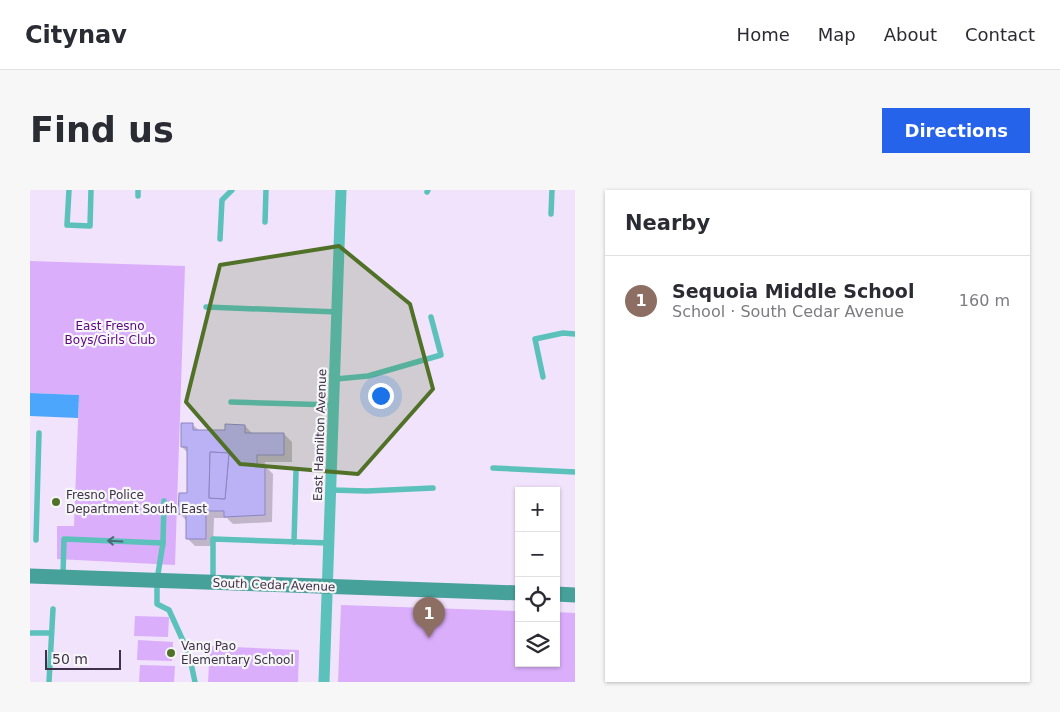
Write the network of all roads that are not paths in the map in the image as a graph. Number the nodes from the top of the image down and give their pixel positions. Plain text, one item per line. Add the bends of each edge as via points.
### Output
1 (69, 190) edge
2 (91, 190) edge
3 (232, 190) edge
4 (266, 190) edge
5 (341, 190) edge
6 (552, 190) edge
7 (551, 214) dead end
8 (265, 222) dead end
9 (220, 239) dead end
10 (206, 307) dead end
11 (338, 312) junction
12 (431, 317) dead end
13 (575, 334) edge
14 (543, 377) dead end
15 (336, 379) junction
16 (231, 402) dead end
17 (334, 405) junction
18 (39, 433) dead end
19 (493, 468) dead end
20 (296, 470) dead end
21 (575, 472) edge
22 (433, 488) dead end
23 (331, 490) junction
24 (33, 501) edge
25 (164, 501) dead end
26 (36, 540) dead end
27 (294, 542) junction
28 (329, 543) junction
29 (163, 544) junction
30 (30, 576) edge
31 (62, 578) junction
32 (157, 580) junction
33 (212, 582) junction
34 (327, 587) junction
35 (515, 593) edge
36 (560, 594) edge
37 (575, 595) edge
38 (53, 609) dead end
39 (30, 633) edge
40 (51, 633) junction
41 (49, 682) edge
42 (195, 682) edge
43 (324, 682) edge

1 - 2 lane via 67,225 90,226
3 - 9 lane via 222,200
4 - 8 lane
5 - 11 street, East Hamilton Avenue
6 - 7 lane
10 - 11 lane
11 - 15 street, East Hamilton Avenue
12 - 15 lane via 441,356 368,376
13 - 14 lane via 535,338
15 - 17 street, East Hamilton Avenue
16 - 17 lane
17 - 23 street, East Hamilton Avenue
18 - 24 lane
19 - 21 lane
20 - 27 lane
22 - 23 lane
23 - 28 street, East Hamilton Avenue
24 - 26 lane
25 - 29 lane
27 - 28 lane
27 - 33 lane via 214,540
28 - 34 street, East Hamilton Avenue
29 -> 31 lane via 64,539
29 - 32 lane
30 - 31 main road, South Cedar Avenue
31 - 32 main road, South Cedar Avenue
32 - 33 main road, South Cedar Avenue
32 - 42 lane via 157,604 169,610 189,654
33 - 34 main road, South Cedar Avenue
34 - 35 main road, South Cedar Avenue
34 - 43 street, East Hamilton Avenue
36 - 37 main road
38 - 40 lane
39 - 40 lane
40 - 41 lane

